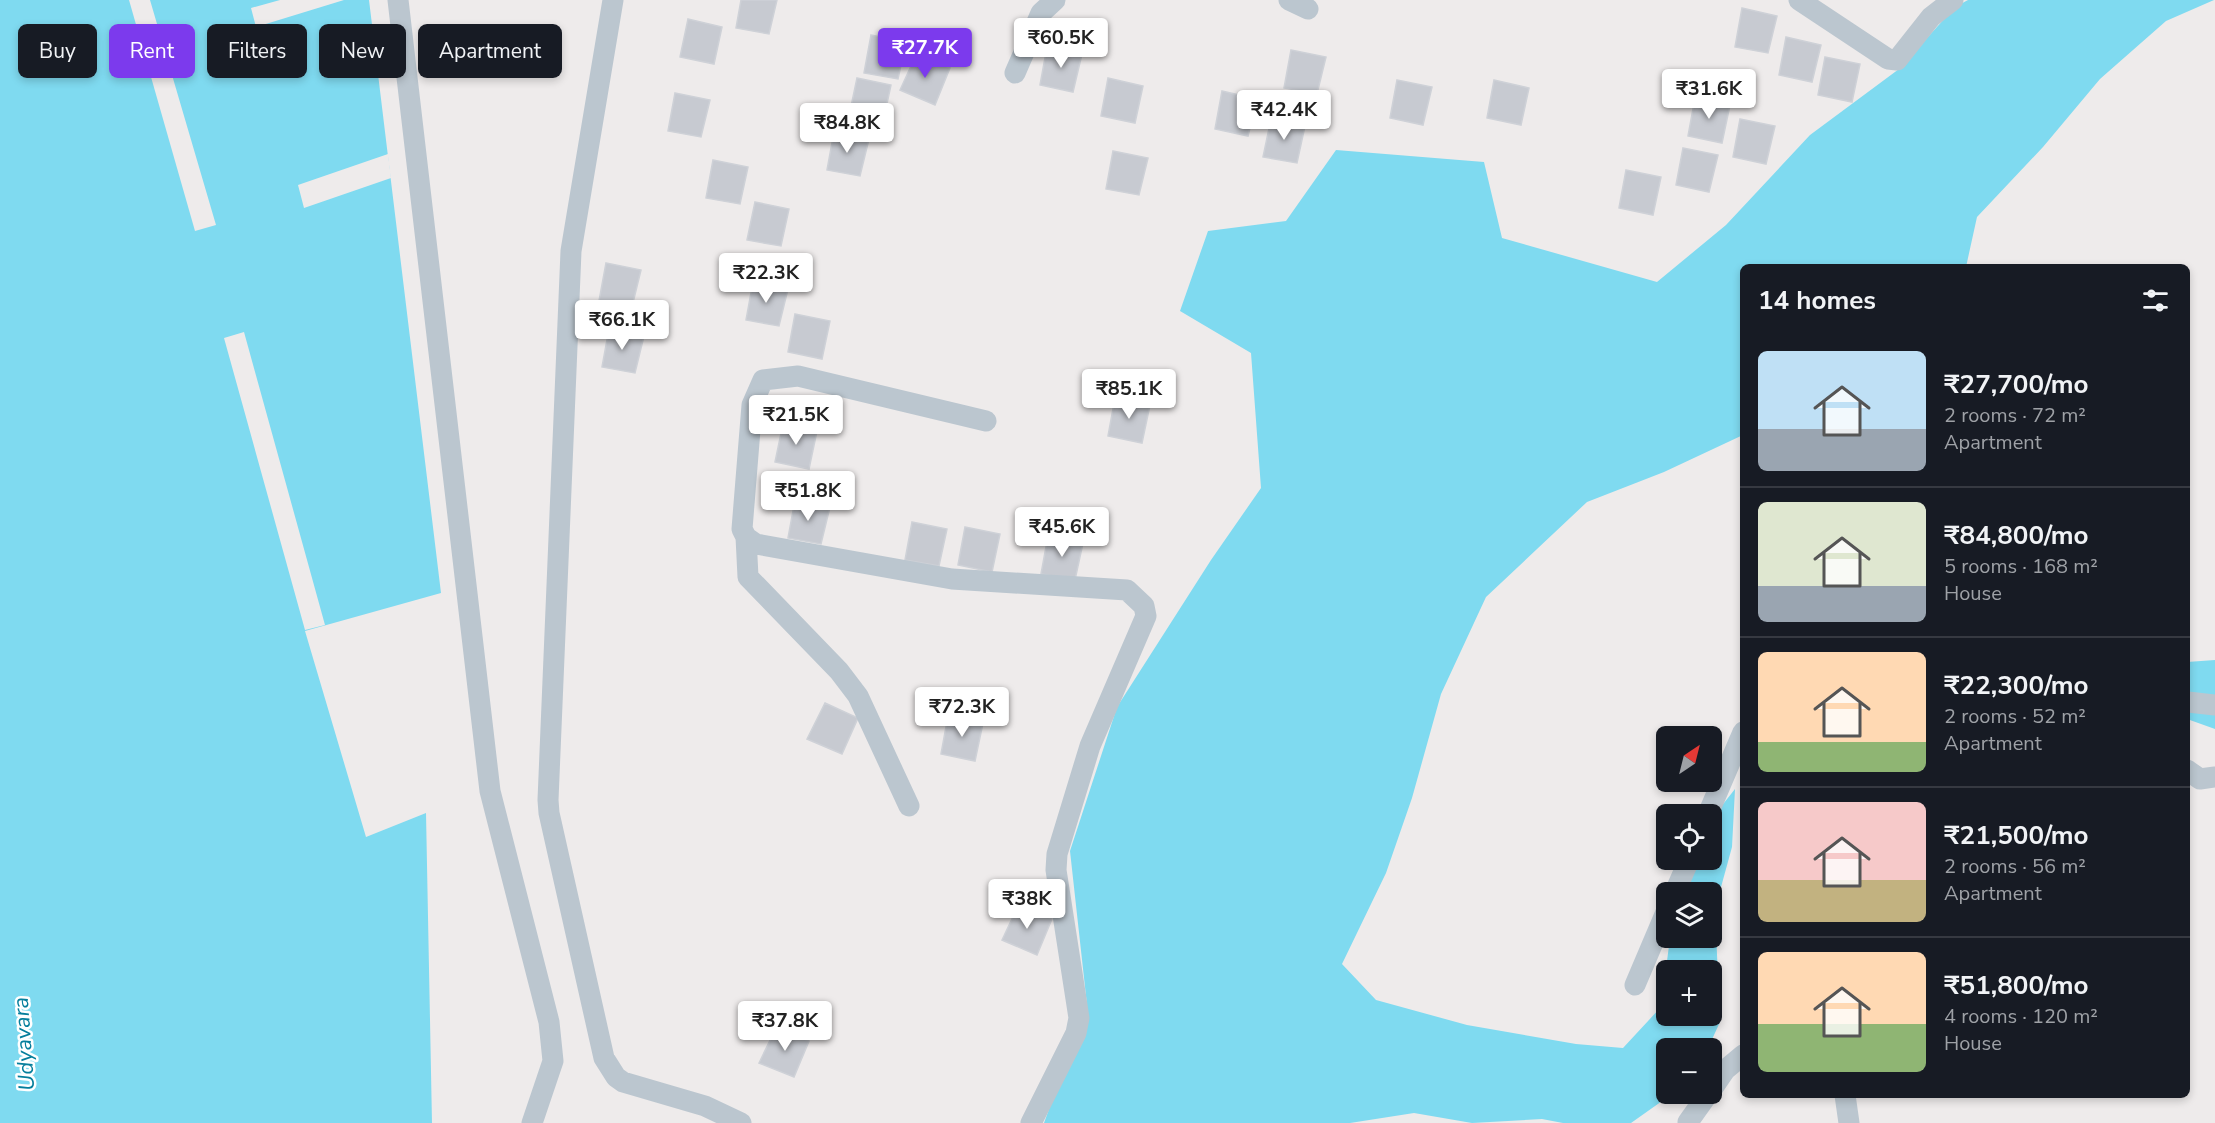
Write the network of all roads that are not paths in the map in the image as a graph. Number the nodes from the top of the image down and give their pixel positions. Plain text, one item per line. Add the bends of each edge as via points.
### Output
1 (398, 0) edge
2 (613, 0) edge
3 (1055, 0) edge
4 (1798, 0) edge
5 (1953, 0) edge
6 (1015, 72) dead end
7 (986, 421) dead end
8 (746, 537) junction
9 (2190, 702) edge
10 (2215, 705) edge
11 (1740, 739) edge
12 (2190, 772) edge
13 (2215, 777) edge
14 (1712, 804) edge
15 (909, 806) dead end
16 (1656, 936) edge
17 (1635, 985) dead end
18 (1740, 1058) edge
19 (1722, 1074) edge
20 (1845, 1098) edge
21 (1701, 1104) edge
22 (1688, 1122) edge
23 (532, 1123) edge
24 (741, 1123) edge
25 (1031, 1123) edge
26 (1849, 1123) edge

1 - 23 street via 490,791 549,1022 553,1061
2 - 24 street via 571,251 549,813 604,1058 610,1069 623,1082 705,1106
3 - 6 street via 1041,13
4 - 5 street via 1888,60 1897,60 1931,17
7 - 8 street via 798,376 763,380 752,405 742,530
8 - 15 street via 748,577 839,671 858,696
8 - 25 street via 756,544 952,579 1127,590 1144,606 1146,616 1090,746 1057,854 1056,870 1079,1026
9 - 10 street
11 - 14 street
12 - 13 street via 2200,779
16 - 17 street
18 - 19 street
20 - 26 street
21 - 22 street

